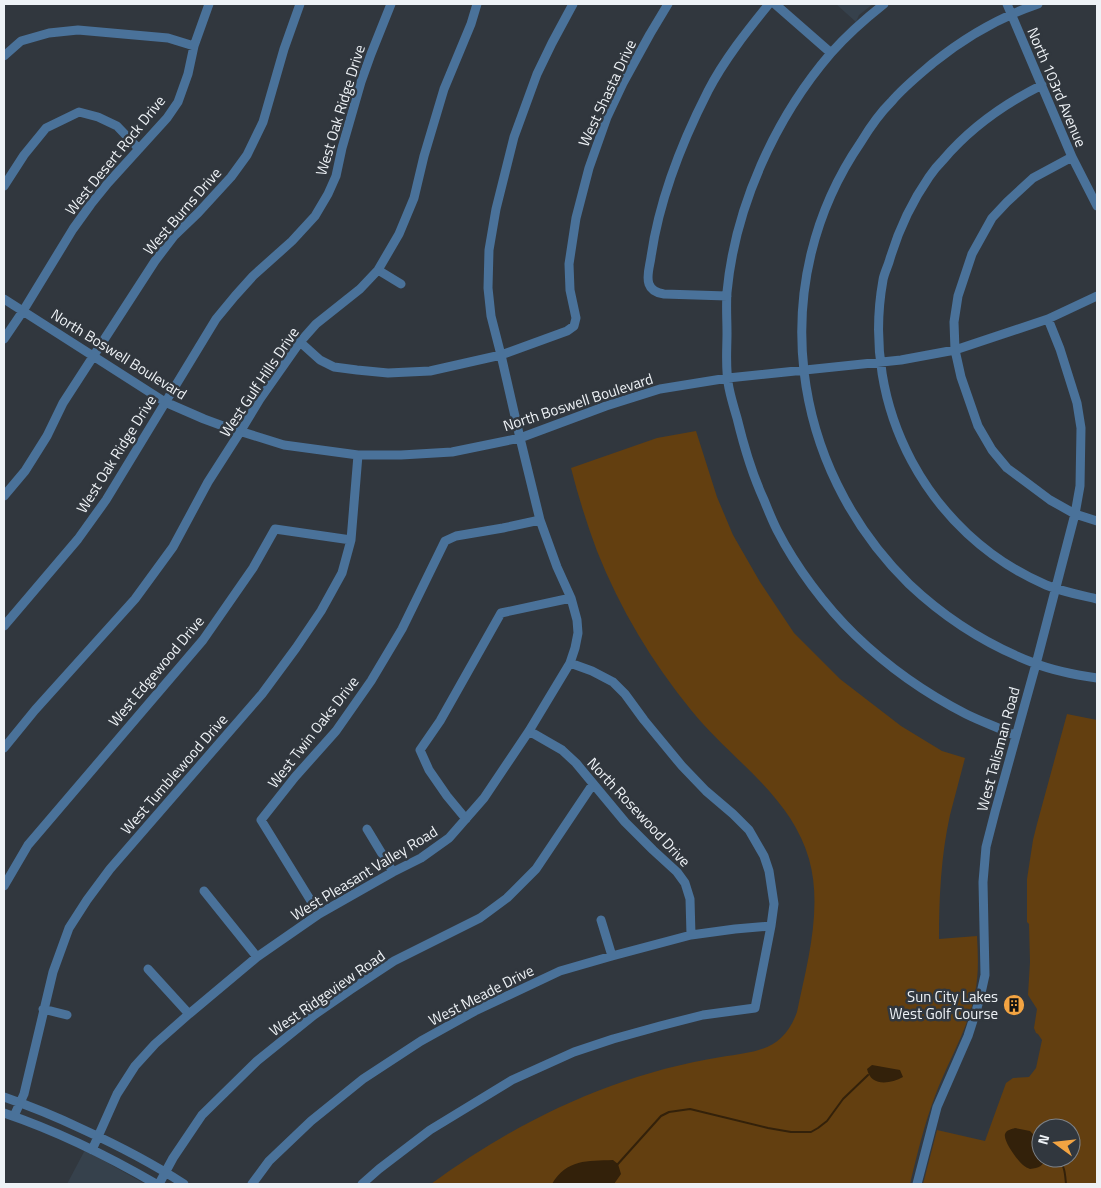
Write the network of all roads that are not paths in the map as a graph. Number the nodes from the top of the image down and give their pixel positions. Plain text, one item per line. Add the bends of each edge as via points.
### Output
1 (209, 4) edge
2 (300, 4) edge
3 (391, 4) edge
4 (477, 4) edge
5 (573, 4) edge
6 (668, 4) edge
7 (769, 4) edge
8 (775, 4) edge
9 (884, 4) edge
10 (1007, 4) edge
11 (1038, 4) edge
12 (1012, 14) junction
13 (194, 46) junction
14 (831, 53) junction
15 (4, 56) edge
16 (1042, 85) junction
17 (139, 150) junction
18 (1072, 157) junction
19 (4, 186) edge
20 (1097, 206) edge
21 (378, 270) junction
22 (401, 284) dead end
23 (727, 296) junction
24 (1097, 296) edge
25 (4, 298) edge
26 (23, 311) junction
27 (1048, 319) junction
28 (4, 339) edge
29 (300, 342) junction
30 (955, 350) junction
31 (501, 355) junction
32 (94, 357) junction
33 (880, 362) junction
34 (803, 370) junction
35 (728, 378) junction
36 (165, 402) junction
37 (240, 432) junction
38 (520, 438) junction
39 (358, 455) junction
40 (4, 496) edge
41 (1075, 514) junction
42 (540, 520) junction
43 (1097, 520) edge
44 (351, 540) junction
45 (1056, 588) junction
46 (571, 598) junction
47 (1097, 599) edge
48 (4, 626) edge
49 (570, 663) junction
50 (1036, 664) junction
51 (1097, 678) edge
52 (529, 731) junction
53 (1016, 736) junction
54 (4, 748) edge
55 (593, 784) junction
56 (466, 819) junction
57 (367, 829) dead end
58 (393, 872) junction
59 (4, 886) edge
60 (204, 891) dead end
61 (319, 914) junction
62 (600, 920) dead end
63 (771, 926) junction
64 (691, 935) junction
65 (257, 956) junction
66 (612, 956) junction
67 (148, 969) dead end
68 (44, 1009) junction
69 (189, 1014) junction
70 (67, 1015) dead end
71 (4, 1096) edge
72 (20, 1102) junction
73 (4, 1113) edge
74 (14, 1116) junction
75 (98, 1137) junction
76 (92, 1150) junction
77 (166, 1172) junction
78 (157, 1184) edge
79 (184, 1184) edge
80 (252, 1184) edge
81 (362, 1184) edge
82 (916, 1184) edge

1 - 13 street, West Desert Rock Drive
2 - 32 street, West Burns Drive via 263,122 247,155 155,261
3 - 36 street, West Oak Ridge Drive via 361,82 336,176 328,194 315,216 292,242 234,296 216,319
4 - 21 street, West Gulf Hills Drive via 433,122 414,198 399,234
5 - 31 street, West Pleasant Valley Road via 526,102 496,208 489,250 488,288 490,316
6 - 31 street, West Shasta Drive via 623,83 589,168 576,218 569,264 576,318 574,326
7 - 23 street via 725,64 694,119 664,201 650,263 648,280 657,293
8 - 14 street
9 - 14 street
10 - 12 street, North 103rd Avenue
11 - 12 street
12 - 16 street, North 103rd Avenue
12 - 34 street via 980,31 920,74 892,100 853,153 836,182 819,224 807,271 802,319
13 - 15 street via 168,38 78,30 49,33 21,42
13 - 17 street, West Desert Rock Drive via 178,102
14 - 23 street via 778,131 755,180 736,242
16 - 18 street, North 103rd Avenue
16 - 33 street via 974,128 929,176 908,210 883,279
17 - 19 street via 117,126 79,112 46,128
17 - 26 street, West Desert Rock Drive via 108,183 73,229
18 - 20 street, North 103rd Avenue
18 - 30 street via 1033,178 992,218 972,254 958,296 954,322
21 - 22 street
21 - 29 street, West Gulf Hills Drive
23 - 35 street
24 - 27 street, North Boswell Boulevard
25 - 26 street, North Boswell Boulevard
26 - 28 street, West Desert Rock Drive
26 - 32 street, North Boswell Boulevard
27 - 30 street, North Boswell Boulevard
27 - 41 street, West Talisman Road via 1060,349 1081,428 1080,486
29 - 31 street, West Shasta Drive via 320,360 334,367 388,373 430,371
29 - 37 street, West Gulf Hills Drive
30 - 33 street, North Boswell Boulevard
30 - 41 street via 969,402 992,450 1007,468
31 - 38 street, West Pleasant Valley Road
32 - 36 street, North Boswell Boulevard
32 - 40 street, West Burns Drive via 63,403 25,471
33 - 34 street, North Boswell Boulevard
33 - 45 street via 898,432 908,456 934,498 953,520 992,554 1026,575
34 - 35 street, North Boswell Boulevard
34 - 50 street via 810,412 835,480 876,547 928,601 958,624
35 - 38 street, North Boswell Boulevard via 660,389
35 - 53 street via 754,478 777,530 817,592 854,634 904,677 968,715
36 - 37 street, North Boswell Boulevard
36 - 48 street, West Oak Ridge Drive via 106,500 78,539
37 - 39 street, North Boswell Boulevard via 284,445
37 - 54 street, West Gulf Hills Drive via 172,547 135,598
38 - 39 street, North Boswell Boulevard via 452,452
38 - 42 street, West Pleasant Valley Road
39 - 44 street, West Tumblewood Drive
41 - 43 street
41 - 45 street, West Talisman Road
42 - 46 street, West Pleasant Valley Road
42 - 61 street, West Twin Oaks Drive via 456,536 445,541 402,629 371,681 336,731 261,820
44 - 59 street, West Edgewood Drive via 275,530 203,640 28,845
44 - 68 street, West Tumblewood Drive via 342,573 296,648 262,694 110,869 87,900 69,928
45 - 47 street
45 - 50 street, West Talisman Road
46 - 49 street, West Pleasant Valley Road via 578,633
46 - 56 street via 501,613 420,750 429,770
49 - 52 street, West Pleasant Valley Road
49 - 63 street via 613,682 682,766 749,830 770,871 774,904
50 - 51 street
50 - 53 street, West Talisman Road
52 - 55 street, North Rosewood Drive via 562,750
52 - 56 street, West Pleasant Valley Road
53 - 82 street, West Talisman Road via 986,847 982,882 984,975 978,1008 937,1107
55 - 64 street, North Rosewood Drive via 685,883 690,899
55 - 77 street, West Ridgeview Road via 536,869 507,898 480,918 394,961 314,1015 258,1061 202,1115
56 - 58 street, West Pleasant Valley Road via 449,838 421,858
57 - 58 street
58 - 61 street, West Pleasant Valley Road
60 - 65 street
61 - 65 street, West Pleasant Valley Road
62 - 66 street
63 - 64 street, West Meade Drive
63 - 81 street via 755,1008 703,1015 660,1026 574,1052 538,1068 512,1080 430,1130
64 - 66 street, West Meade Drive
65 - 69 street, West Pleasant Valley Road
66 - 80 street, West Meade Drive via 560,971 475,1011 421,1041 363,1079 311,1121 269,1161
67 - 69 street
68 - 70 street
68 - 72 street, West Tumblewood Drive
69 - 75 street, West Pleasant Valley Road via 135,1066 117,1094
71 - 72 street
72 - 74 street, West Tumblewood Drive
72 - 75 street
73 - 74 street
74 - 76 street
75 - 76 street, West Pleasant Valley Road
75 - 77 street
76 - 78 street
77 - 78 street, West Ridgeview Road
77 - 79 street

